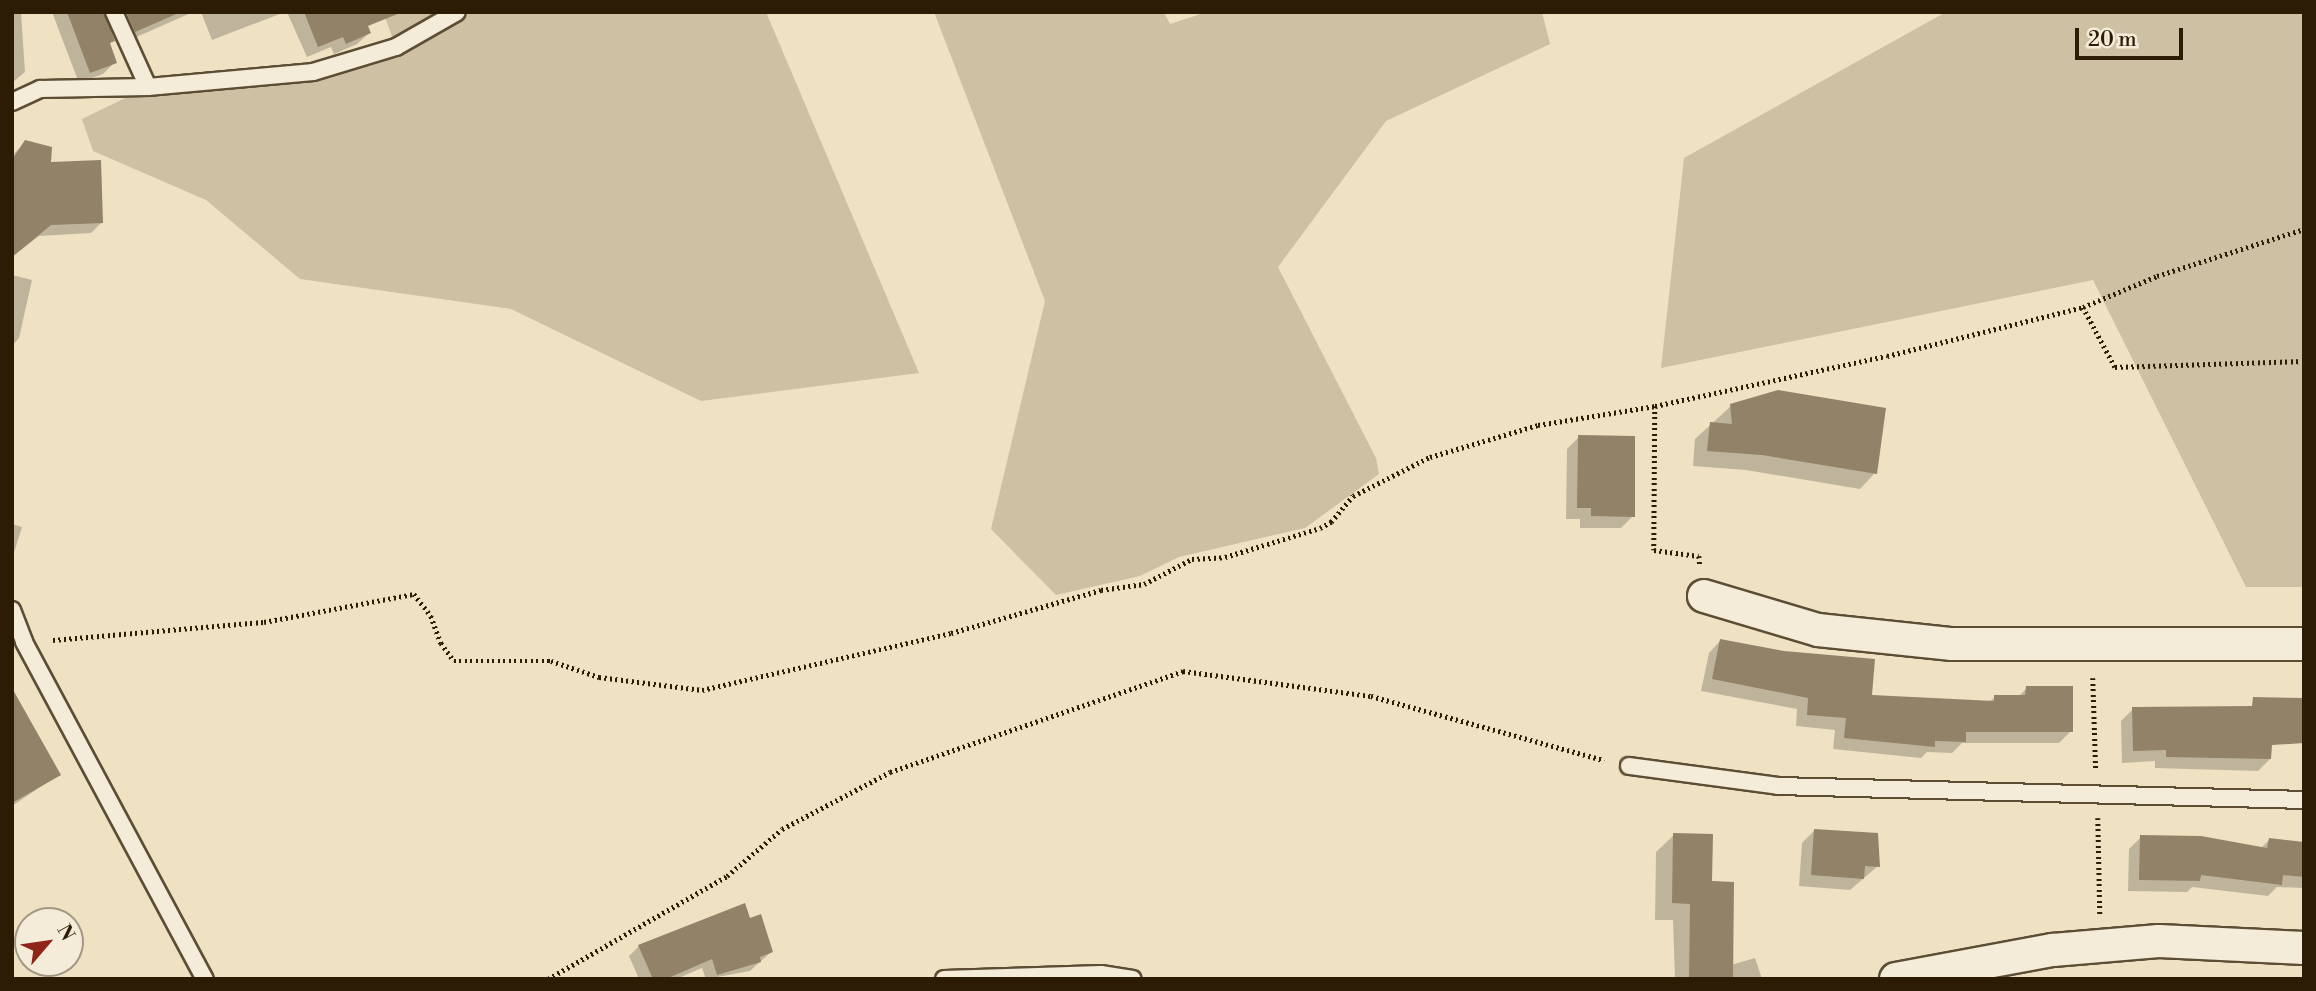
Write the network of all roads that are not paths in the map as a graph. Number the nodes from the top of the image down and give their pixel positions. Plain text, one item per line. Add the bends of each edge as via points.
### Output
1 (114, 12) edge
2 (457, 12) edge
3 (148, 87) junction
4 (12, 102) edge
5 (1704, 596) road end
6 (12, 610) edge
7 (2304, 644) edge
8 (1629, 766) road end
9 (2304, 800) edge
10 (2304, 948) edge
11 (205, 979) edge
12 (944, 979) edge
13 (1133, 979) edge
14 (1896, 979) edge

1 - 3 lane
2 - 3 lane via 396,47 313,72
3 - 4 lane via 40,89
5 - 7 street via 1818,630 1952,644
6 - 11 lane via 24,642
8 - 9 lane via 1778,786
10 - 14 street via 2159,941 2053,950
12 - 13 lane via 1101,974

